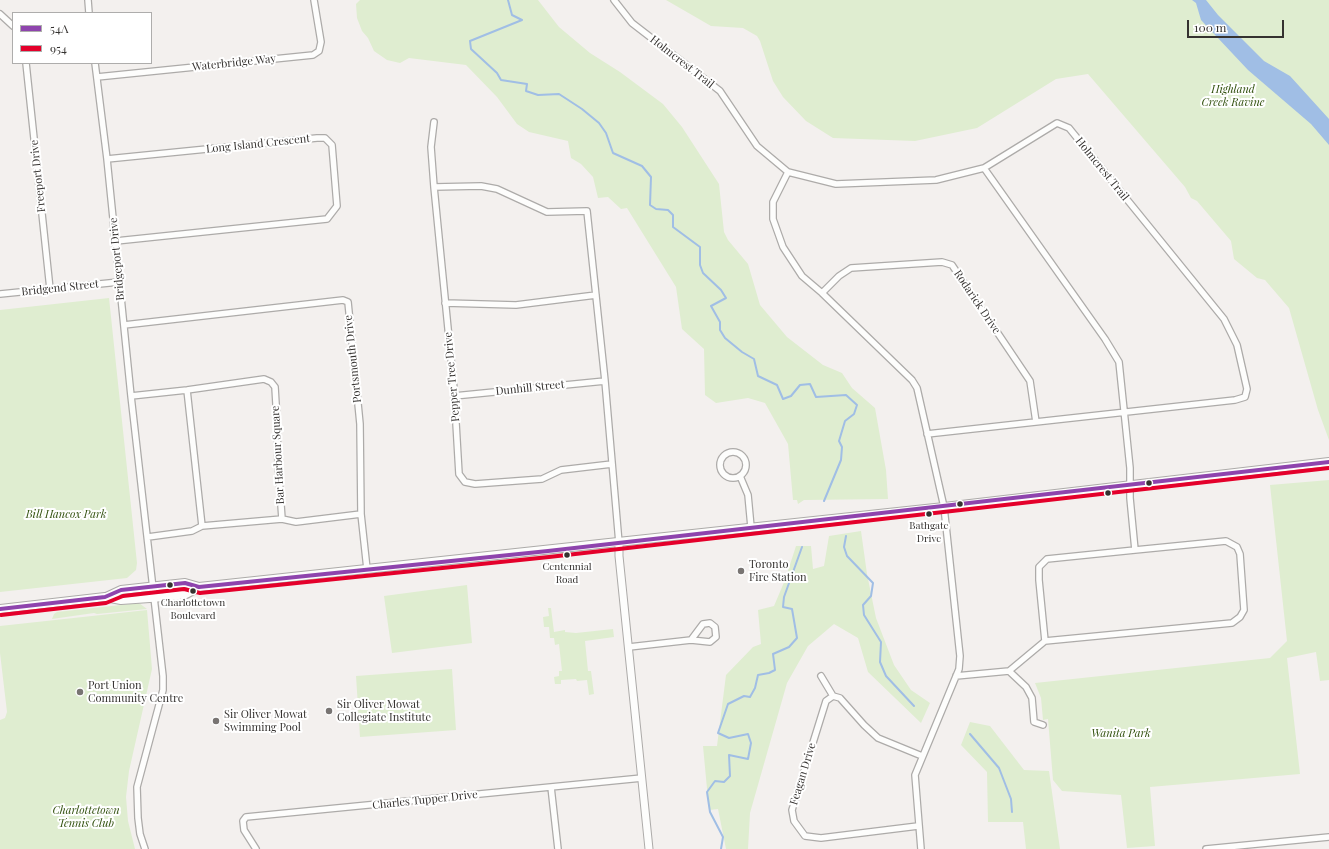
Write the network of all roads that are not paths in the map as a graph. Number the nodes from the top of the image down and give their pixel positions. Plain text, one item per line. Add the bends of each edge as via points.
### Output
1 (88, 0) edge
2 (314, 0) edge
3 (614, 0) edge
4 (89, 12) edge
5 (0, 14) edge
6 (12, 25) edge
7 (26, 64) edge
8 (95, 64) edge
9 (96, 77) junction
10 (434, 122) dead end
11 (107, 159) junction
12 (984, 168) junction
13 (788, 172) junction
14 (434, 187) junction
15 (116, 241) junction
16 (119, 282) junction
17 (50, 289) junction
18 (822, 293) junction
19 (0, 294) edge
20 (596, 295) junction
21 (445, 303) junction
22 (124, 325) junction
23 (605, 381) junction
24 (187, 390) junction
25 (131, 396) junction
26 (454, 396) junction
27 (1125, 412) junction
28 (1036, 422) junction
29 (927, 434) junction
30 (1329, 462) edge
31 (612, 464) junction
32 (740, 476) junction
33 (1131, 485) junction
34 (944, 507) junction
35 (360, 514) junction
36 (282, 519) junction
37 (202, 526) junction
38 (751, 527) junction
39 (148, 537) junction
40 (619, 543) junction
41 (1135, 550) junction
42 (367, 569) junction
43 (153, 587) junction
44 (199, 587) junction
45 (105, 597) junction
46 (154, 597) junction
47 (0, 609) edge
48 (691, 640) junction
49 (1044, 641) junction
50 (629, 647) junction
51 (1009, 671) junction
52 (821, 676) dead end
53 (956, 676) junction
54 (833, 696) junction
55 (1043, 725) dead end
56 (922, 756) junction
57 (642, 778) junction
58 (552, 787) junction
59 (918, 826) junction
60 (1329, 837) edge
61 (145, 849) edge
62 (256, 849) edge
63 (558, 849) edge
64 (649, 849) edge
65 (921, 849) edge
66 (1206, 849) edge

1 - 4 street
2 - 9 street, Waterbridge Way via 321,42 319,51 313,55
3 - 13 street, Holmcrest Trail via 632,23 720,91 757,146
5 - 6 street
7 - 17 street, Freeport Drive
8 - 9 street, Bridgeport Drive
9 - 11 street, Bridgeport Drive
10 - 14 street, Pepper Tree Drive via 431,147
11 - 15 street, Bridgeport Drive
11 - 15 street, Long Island Crescent via 317,138 325,138 332,145 337,206 327,219
12 - 13 street, Holmcrest Trail via 936,180 836,184
12 - 27 street via 1119,362
12 - 27 street, Holmcrest Trail via 1057,123 1069,128 1224,319 1237,345 1247,389 1245,398
13 - 18 street via 773,202 773,219 783,247 802,276
14 - 20 street via 481,186 497,189 547,212 587,211
14 - 21 street, Pepper Tree Drive
15 - 16 street, Bridgeport Drive
16 - 17 street, Bridgend Street
16 - 22 street, Bridgeport Drive
17 - 19 street, Bridgend Street
18 - 28 street, Rodarick Drive via 851,268 942,262 952,265 1030,381
18 - 29 street via 912,380 917,388
20 - 21 street via 516,305
20 - 23 street
21 - 26 street, Pepper Tree Drive
22 - 25 street, Bridgeport Drive
22 - 35 street, Portsmouth Drive via 343,300 348,302 360,424
23 - 26 street, Dunhill Street
23 - 31 street
24 - 25 street, Bar Harbour Square
24 - 36 street, Bar Harbour Square via 264,379 271,382 274,387 278,422
24 - 37 street
25 - 39 street, Bridgeport Drive
26 - 31 street, Pepper Tree Drive via 459,474 465,482 475,484 542,478 561,470
27 - 28 street, Holmcrest Trail
27 - 33 street
28 - 29 street, Holmcrest Trail
29 - 34 street
30 - 33 main road
31 - 40 street
32 - 32 street via 746,469 746,460 740,454 731,452 720,464 722,472 732,478
32 - 38 street via 748,495
33 - 34 main road
33 - 41 street
34 - 38 main road
34 - 53 street via 960,656
35 - 36 street via 296,522
35 - 42 street, Portsmouth Drive
36 - 37 street, Bar Harbour Square
37 - 39 street, Bar Harbour Square via 192,532
38 - 40 main road
39 - 43 street, Bridgeport Drive
40 - 42 main road
40 - 50 street
41 - 49 street via 1047,559 1039,567 1038,580
41 - 49 street via 1226,541 1237,547 1240,554 1244,610 1240,617 1232,622
42 - 44 main road
43 - 44 main road via 186,583
43 - 45 main road via 121,590
43 - 46 street, Bridgeport Drive
44 - 46 main road via 186,594
45 - 46 main road via 121,600
45 - 47 main road
46 - 61 street via 163,690 137,787 140,834
48 - 48 street via 710,642 716,637 715,627 710,623 703,624
48 - 50 street
49 - 51 street
50 - 57 street
51 - 53 street
51 - 55 street via 1026,687 1032,698 1034,722
52 - 54 street
53 - 56 street
54 - 56 street via 840,698 878,738
54 - 59 street, Feagan Drive via 826,701 797,790 792,810 794,821 805,836 821,838
56 - 59 street via 914,775
57 - 58 street, Charles Tupper Drive
57 - 64 street
58 - 62 street, Charles Tupper Drive via 246,817 243,821 244,830
58 - 63 street
59 - 65 street
60 - 66 street

